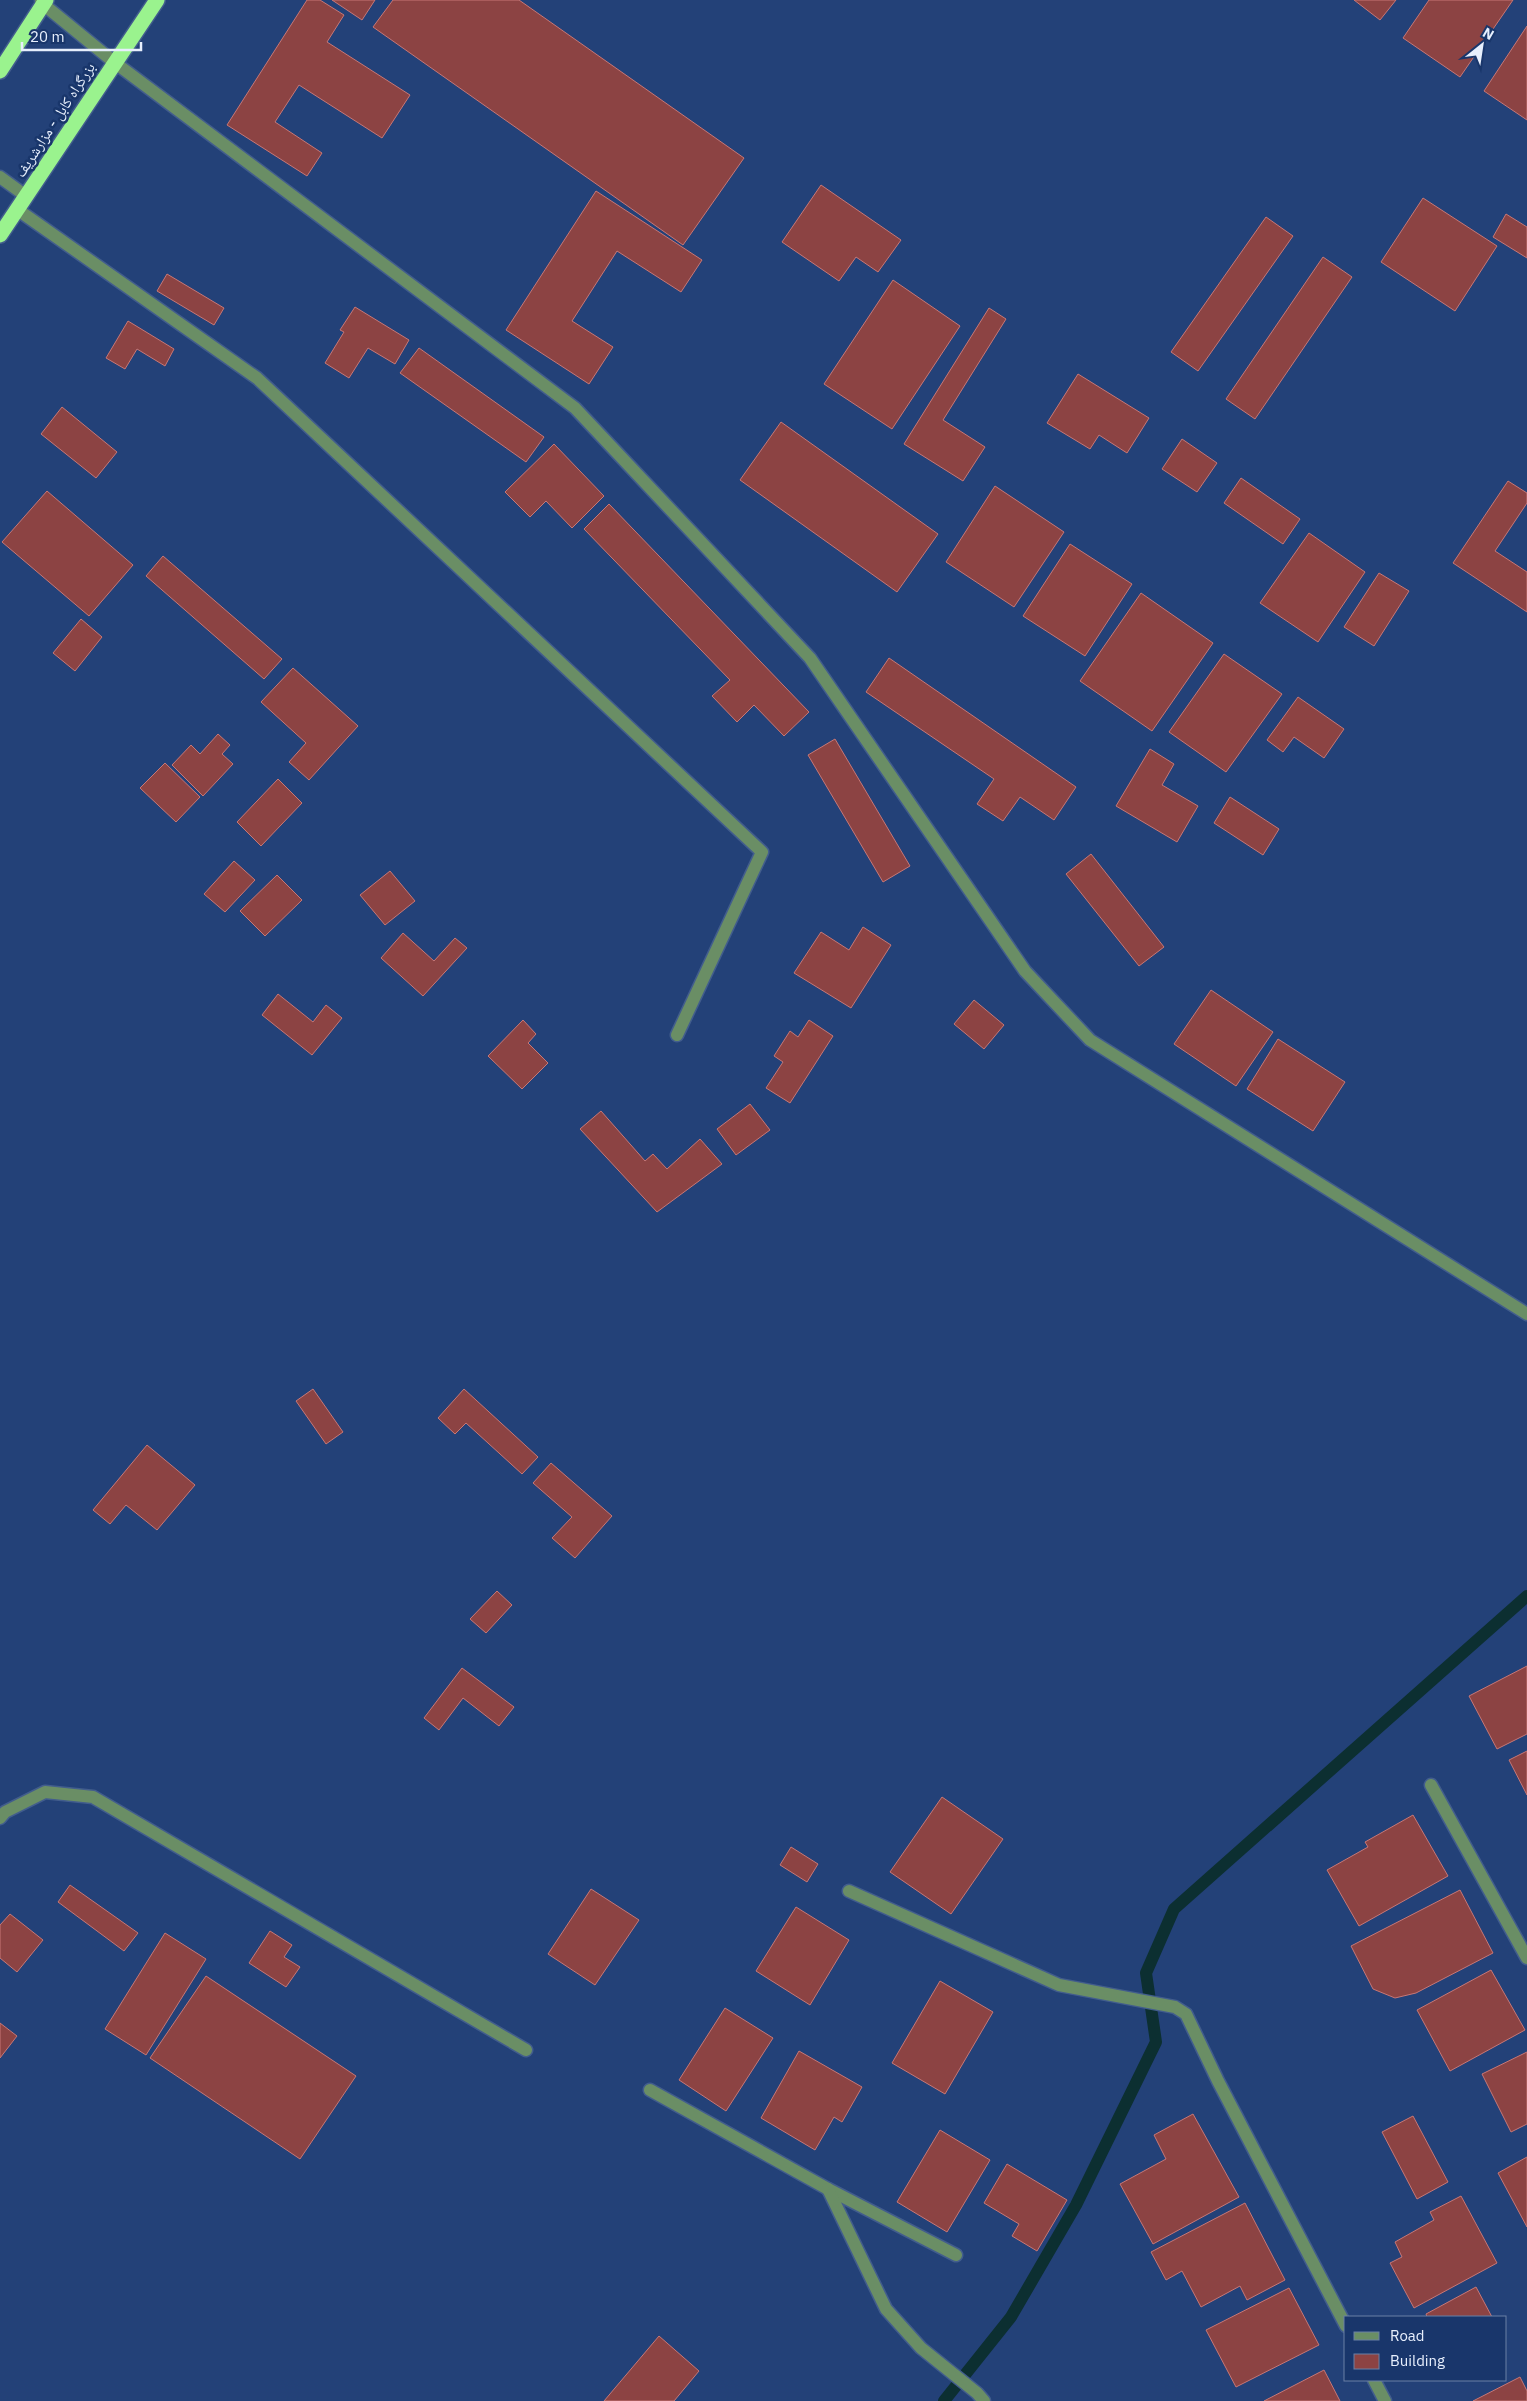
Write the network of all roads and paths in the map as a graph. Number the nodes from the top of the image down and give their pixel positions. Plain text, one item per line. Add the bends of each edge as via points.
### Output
1 (157, 0) edge
2 (43, 1) edge
3 (114, 62) junction
4 (0, 71) edge
5 (0, 177) edge
6 (26, 196) junction
7 (18, 210) junction
8 (0, 235) edge
9 (677, 1035) dead end
10 (1527, 1314) edge
11 (1431, 1785) dead end
12 (0, 1818) edge
13 (849, 1891) dead end
14 (1527, 1958) edge
15 (526, 2050) dead end
16 (650, 2090) dead end
17 (828, 2189) junction
18 (956, 2255) dead end
19 (1344, 2322) edge
20 (1375, 2381) edge
21 (981, 2397) edge
22 (1385, 2401) edge

1 - 3 highway, بزرگراه کابل - مزارشریف
2 - 3 street
2 - 4 highway
3 - 6 highway, بزرگراه کابل - مزارشریف
3 - 10 street via 575,408 810,658 1025,972 1090,1040
5 - 6 street
6 - 7 highway, بزرگراه کابل - مزارشریف
7 - 8 highway, بزرگراه کابل - مزارشریف
7 - 9 street via 257,378 762,852
11 - 14 street
12 - 15 street via 5,1812 46,1792 93,1797
13 - 19 street via 1059,1984 1175,2007 1186,2014
16 - 17 street
17 - 18 street
17 - 21 street via 886,2310 921,2348
20 - 22 street

